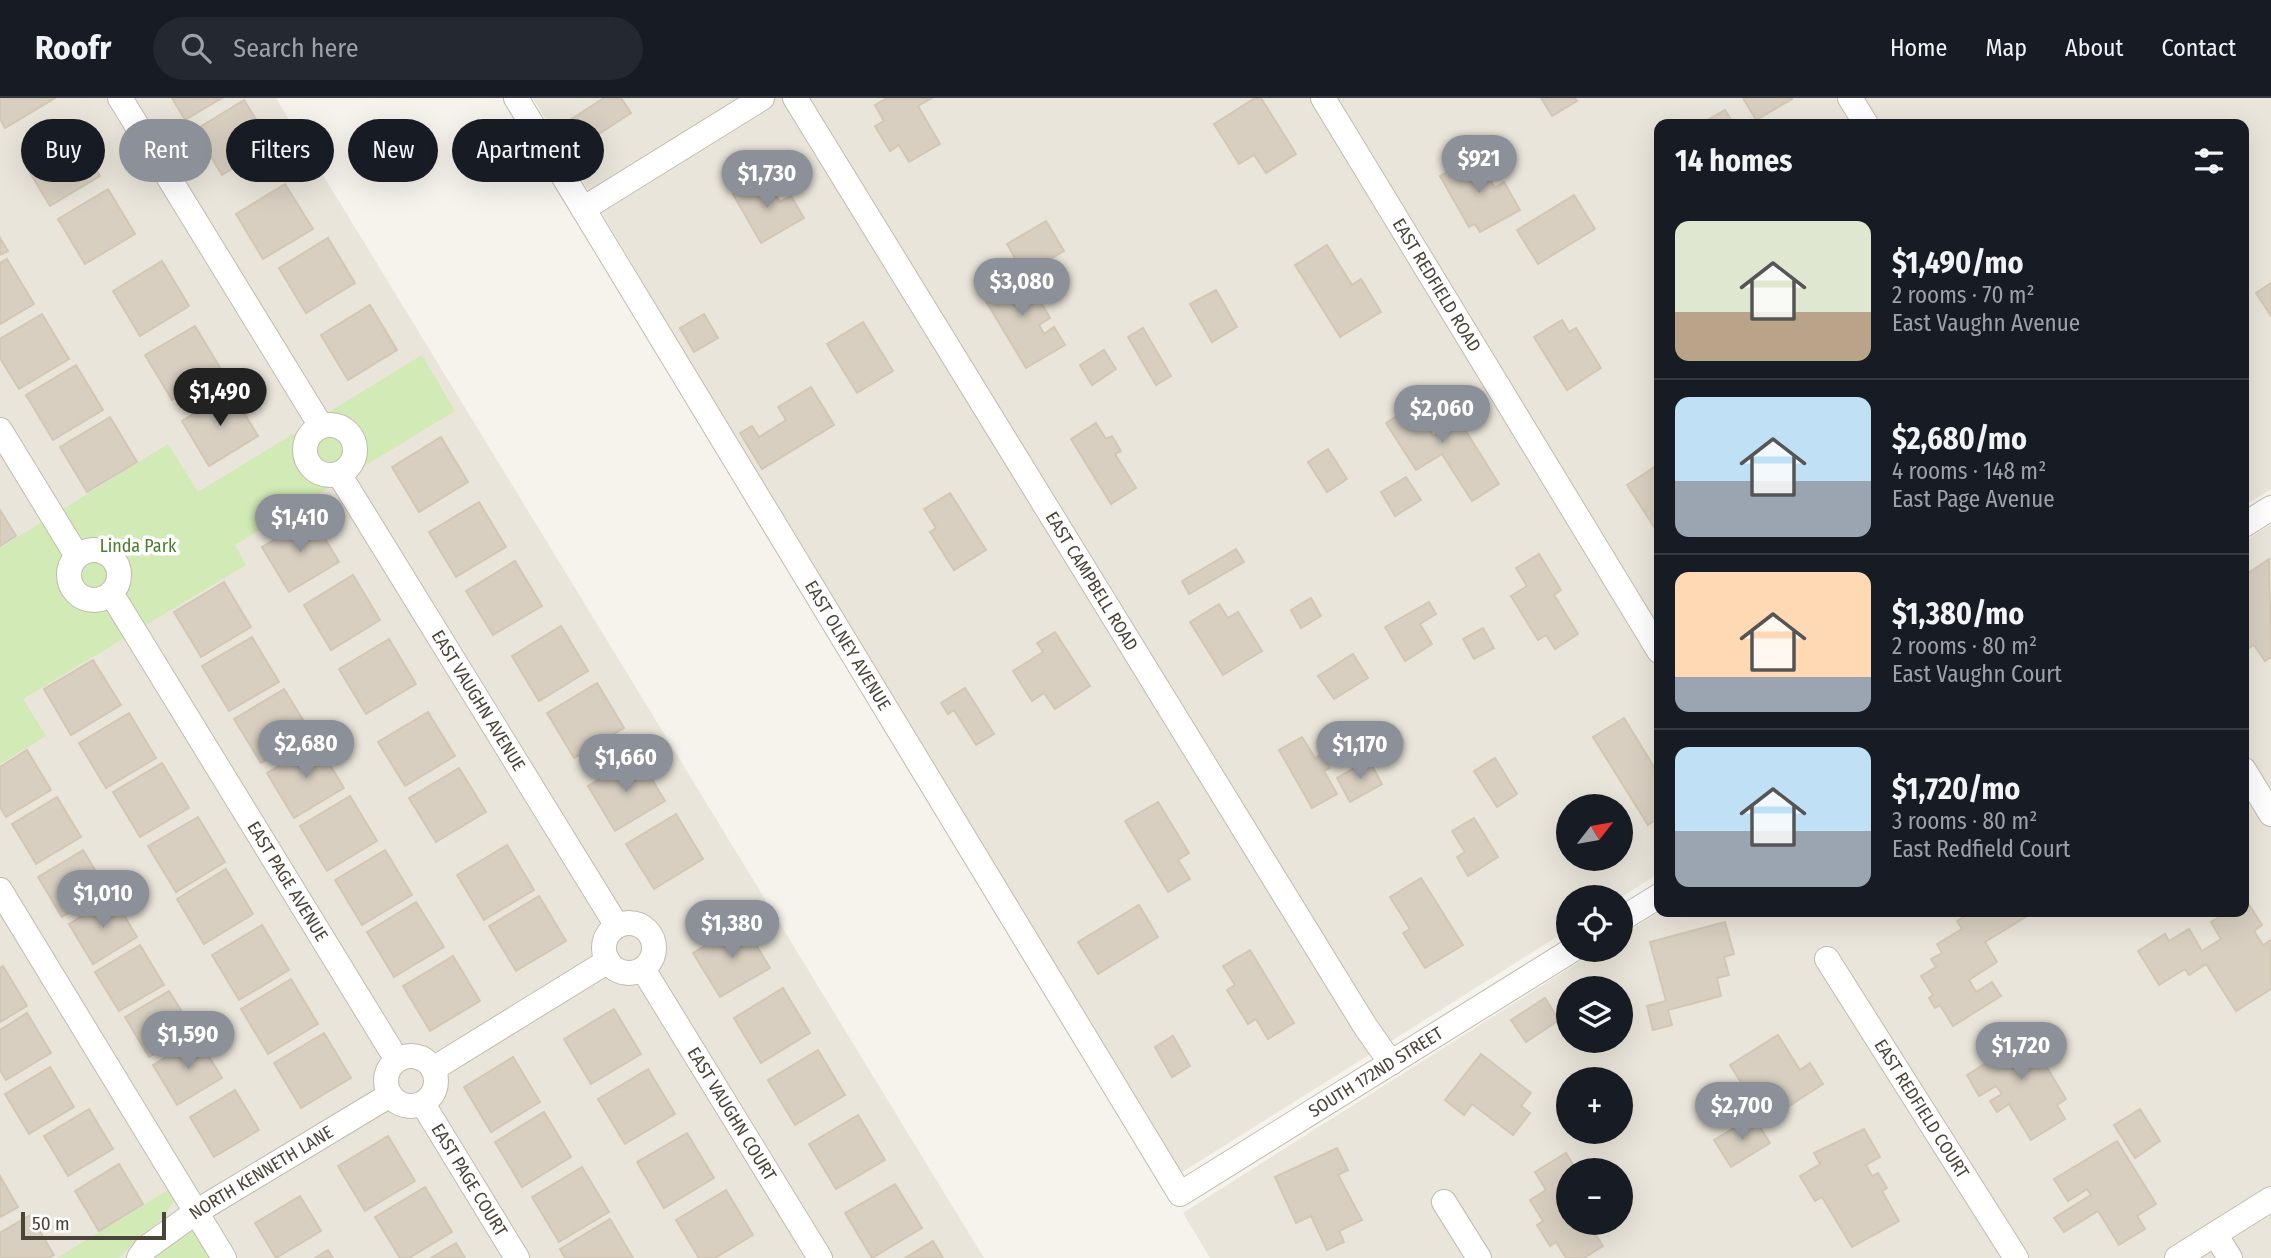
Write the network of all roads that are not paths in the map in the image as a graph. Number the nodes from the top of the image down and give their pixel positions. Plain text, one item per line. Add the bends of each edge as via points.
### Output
1 (120, 98) edge
2 (516, 98) edge
3 (762, 98) edge
4 (795, 98) edge
5 (1323, 98) edge
6 (1850, 98) edge
7 (1863, 119) edge
8 (583, 209) junction
9 (321, 426) junction
10 (0, 430) edge
11 (339, 474) junction
12 (2271, 508) edge
13 (2249, 522) edge
14 (77, 556) junction
15 (111, 593) junction
16 (1654, 643) edge
17 (2249, 778) edge
18 (2271, 814) edge
19 (0, 890) edge
20 (1654, 899) edge
21 (1633, 912) edge
22 (617, 926) junction
23 (1827, 959) dead end
24 (1556, 960) edge
25 (608, 961) junction
26 (643, 969) junction
27 (397, 1060) junction
28 (1391, 1063) junction
29 (433, 1069) junction
30 (390, 1095) junction
31 (423, 1104) junction
32 (1180, 1194) joint
33 (2271, 1199) edge
34 (1444, 1202) dead end
35 (196, 1212) junction
36 (2215, 1234) junction
37 (139, 1258) edge
38 (224, 1258) edge
39 (517, 1258) edge
40 (820, 1258) edge
41 (1479, 1258) edge
42 (2016, 1258) edge
43 (2177, 1258) edge
44 (2230, 1258) edge

1 - 9 street
2 - 8 street, EAST OLNEY AVENUE
3 - 8 street
4 - 28 street, EAST CAMPBELL ROAD
5 - 16 street, EAST REDFIELD ROAD
6 - 7 street
8 - 32 street, EAST OLNEY AVENUE
9 - 11 street via 339,427 353,439 354,458
9 - 11 street via 306,442 307,461 318,472
10 - 14 street
11 - 22 street, EAST VAUGHN AVENUE
12 - 13 street
14 - 15 street via 69,573 75,591 94,600
14 - 15 street via 97,550 114,559 120,576
15 - 27 street, EAST PAGE AVENUE
17 - 18 street
19 - 35 street
20 - 21 street
22 - 25 street via 606,940
22 - 26 street via 636,923 651,934 653,956
23 - 42 street, EAST REDFIELD COURT
24 - 28 street, SOUTH 172ND STREET
25 - 26 street via 623,972
25 - 29 street
26 - 40 street, EAST VAUGHN COURT
27 - 29 street via 417,1057
27 - 30 street via 386,1076
28 - 32 street, SOUTH 172ND STREET
29 - 31 street via 436,1086
30 - 31 street via 405,1106
30 - 35 street, NORTH KENNETH LANE
31 - 39 street, EAST PAGE COURT
33 - 36 street
34 - 41 street
35 - 37 street, NORTH KENNETH LANE
35 - 38 street
36 - 43 street
36 - 44 street

